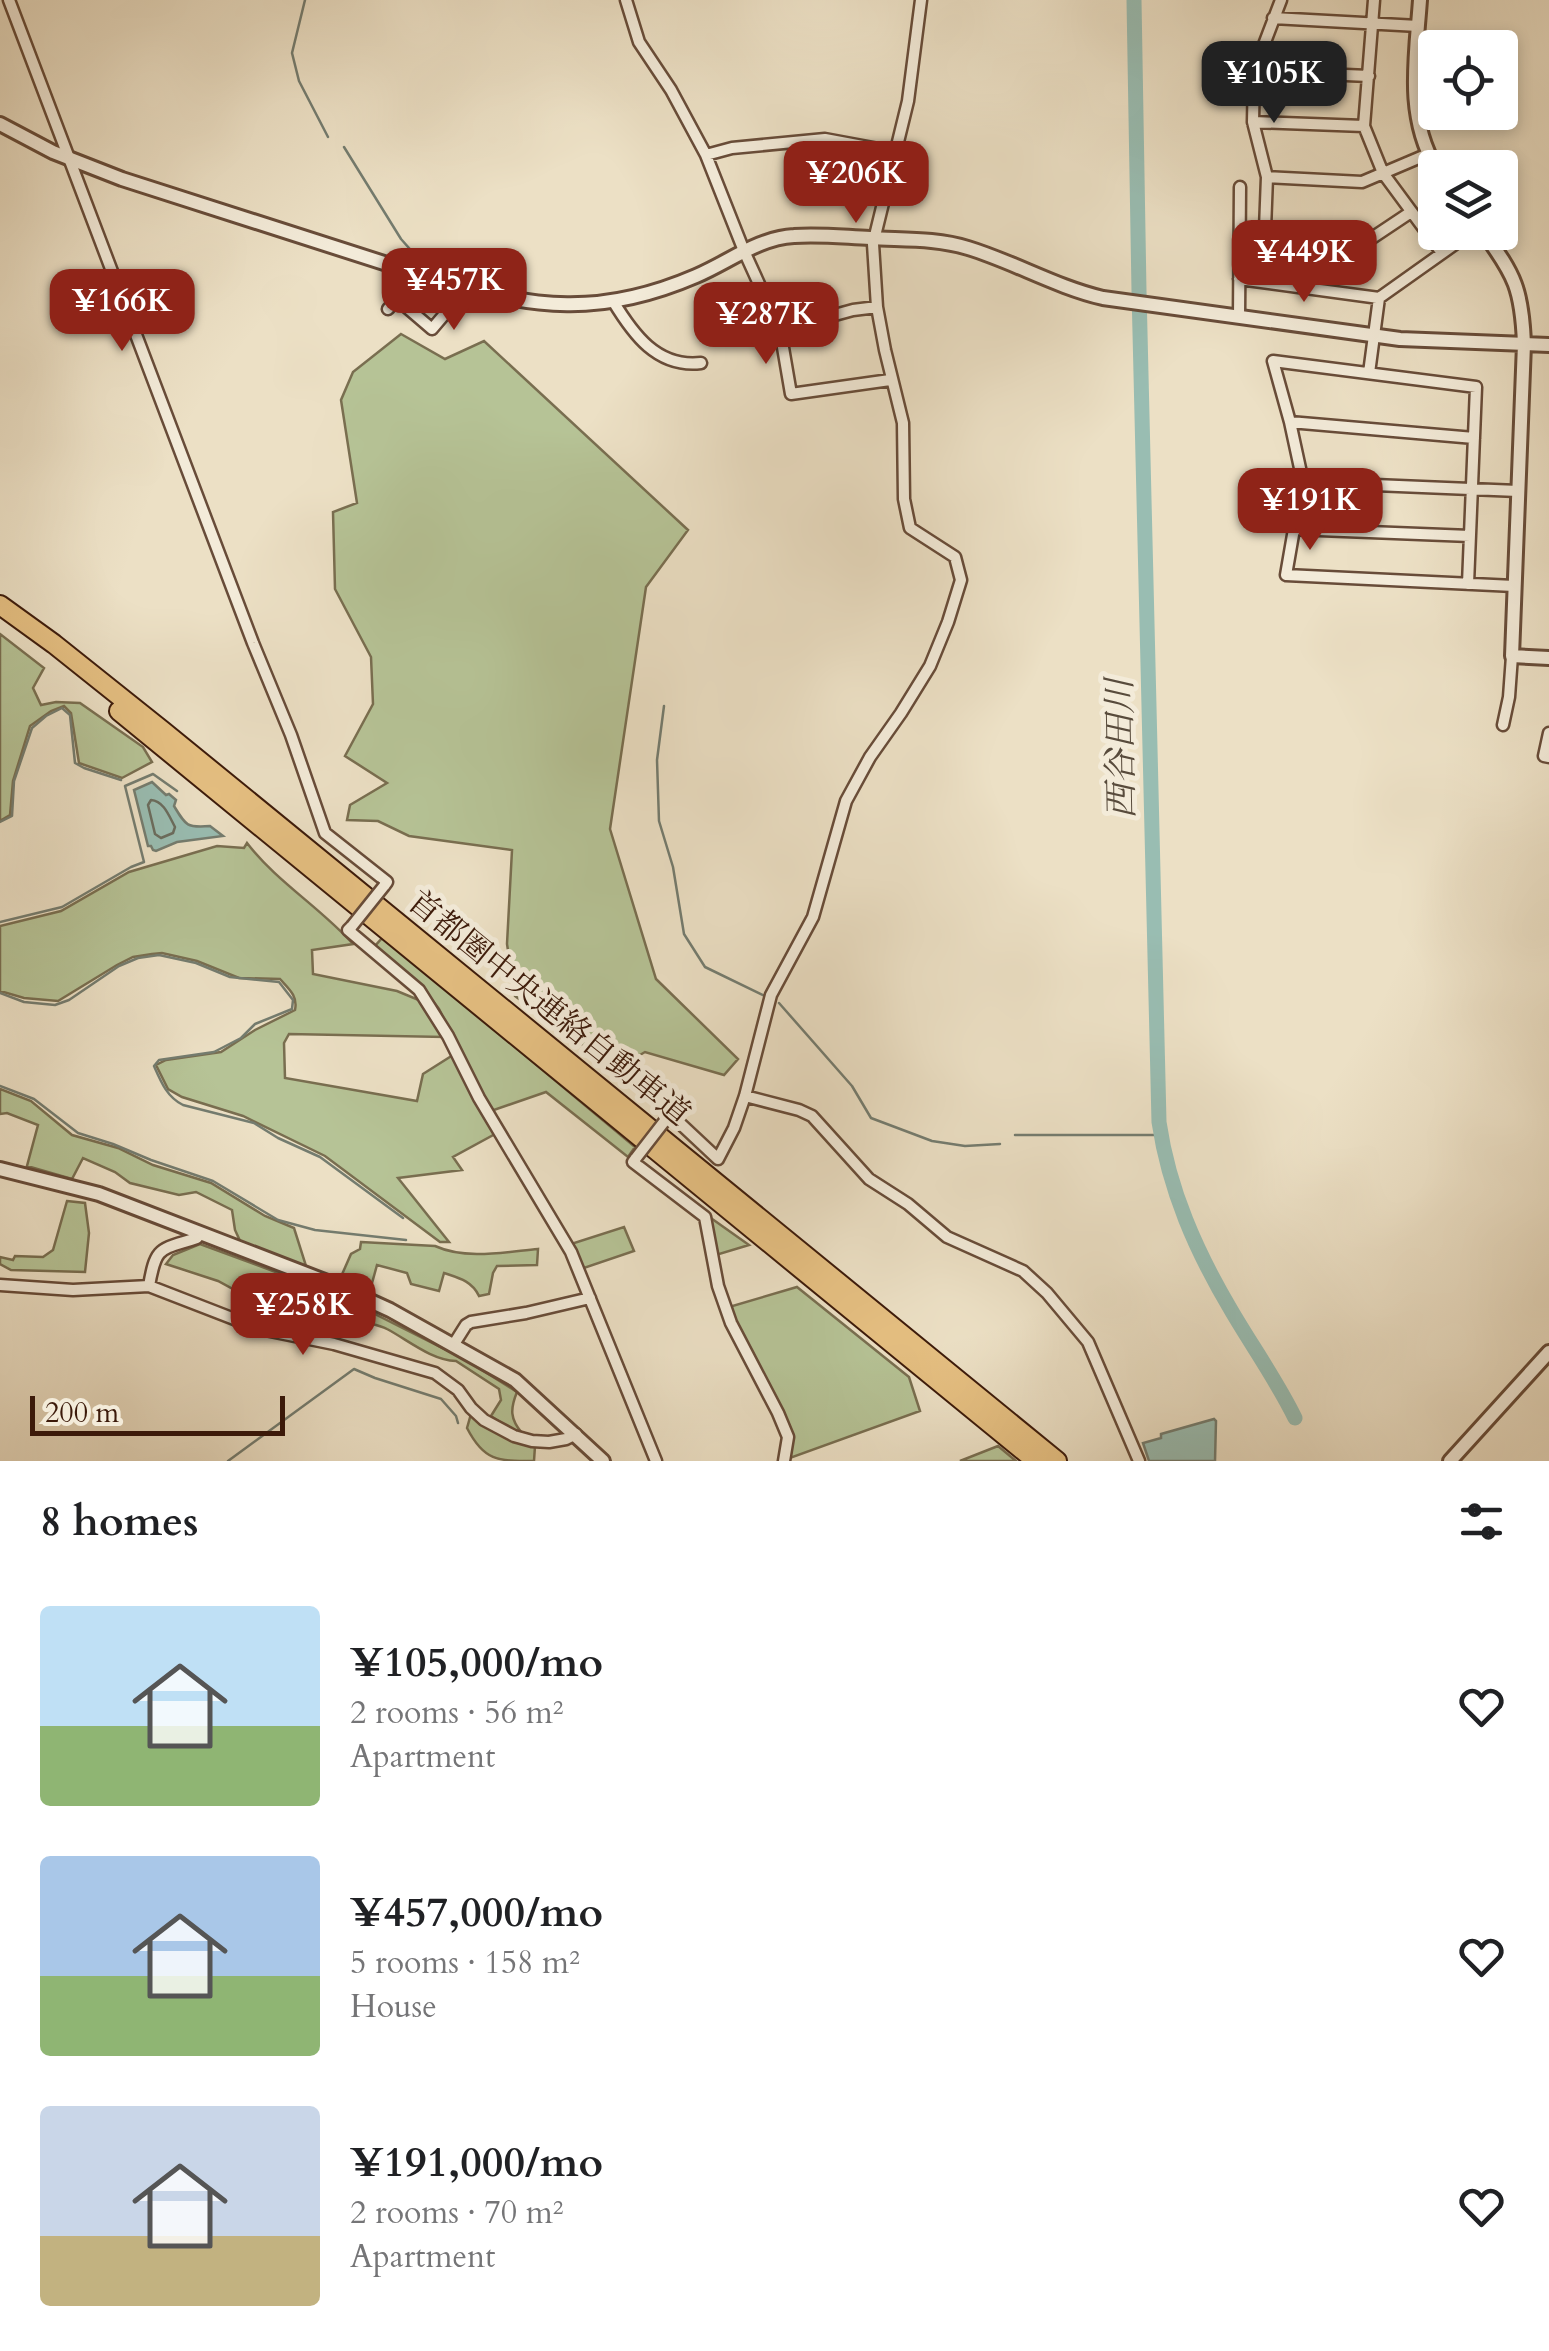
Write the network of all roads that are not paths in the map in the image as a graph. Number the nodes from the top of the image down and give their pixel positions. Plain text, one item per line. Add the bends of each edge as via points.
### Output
1 (9, 0) edge
2 (626, 0) edge
3 (921, 0) edge
4 (1281, 0) edge
5 (1374, 0) edge
6 (1420, 0) edge
7 (1274, 18) junction
8 (1372, 23) junction
9 (1418, 26) junction
10 (1254, 71) junction
11 (1369, 76) junction
12 (1252, 122) junction
13 (0, 124) edge
14 (1364, 126) junction
15 (1426, 150) edge
16 (895, 152) junction
17 (706, 155) junction
18 (1418, 158) edge
19 (70, 160) junction
20 (1383, 173) junction
21 (1266, 177) junction
22 (1240, 187) dead end
23 (1411, 212) junction
24 (1240, 227) junction
25 (1265, 229) junction
26 (873, 238) junction
27 (1447, 250) edge
28 (1495, 250) edge
29 (744, 251) junction
30 (1442, 254) junction
31 (1239, 279) junction
32 (438, 280) junction
33 (1379, 298) junction
34 (612, 301) junction
35 (878, 307) junction
36 (388, 309) dead end
37 (1239, 317) junction
38 (780, 330) junction
39 (1374, 335) junction
40 (1524, 344) junction
41 (1549, 345) edge
42 (702, 363) dead end
43 (1369, 373) junction
44 (890, 380) junction
45 (1290, 422) junction
46 (1474, 438) junction
47 (1303, 482) junction
48 (1472, 489) junction
49 (1518, 490) junction
50 (1294, 529) junction
51 (1470, 536) junction
52 (1468, 584) junction
53 (1514, 586) junction
54 (0, 605) edge
55 (0, 613) edge
56 (1512, 656) junction
57 (1549, 658) edge
58 (1503, 725) dead end
59 (1549, 733) edge
60 (1549, 757) edge
61 (744, 1096) junction
62 (0, 1168) edge
63 (200, 1233) junction
64 (0, 1285) edge
65 (149, 1286) junction
66 (590, 1298) junction
67 (454, 1344) junction
68 (1549, 1352) edge
69 (576, 1434) junction
70 (604, 1461) edge
71 (656, 1461) edge
72 (784, 1461) edge
73 (1036, 1461) edge
74 (1057, 1461) edge
75 (1139, 1461) edge
76 (1450, 1461) edge

1 - 19 street
2 - 17 street via 639,42
3 - 16 street
4 - 7 street
5 - 8 street
6 - 9 street
7 - 8 street
7 - 10 street
8 - 9 street
8 - 11 street
9 - 15 street via 1414,102
10 - 11 street
10 - 12 street
11 - 14 street
12 - 14 street
12 - 21 street
13 - 19 street
14 - 20 street
16 - 17 street via 826,139
16 - 26 street
17 - 29 street
18 - 20 street
19 - 32 street
19 - 66 street, bridge via 325,833 388,882 348,930 420,990 571,1252
20 - 21 street via 1362,182
20 - 23 street
21 - 25 street
22 - 24 street
23 - 25 street via 1369,240
23 - 30 street
24 - 25 street
24 - 31 street
26 - 29 street via 794,236
26 - 35 street
26 - 37 street via 950,243 1073,290
27 - 30 street
28 - 40 street via 1512,274
29 - 34 street via 654,292
29 - 38 street
30 - 33 street
31 - 33 street
31 - 37 street
32 - 34 street via 523,302
32 - 36 street via 437,287 455,302 432,328 397,300
33 - 39 street
34 - 42 street via 640,342 678,361
35 - 38 street
35 - 44 street
37 - 39 street
38 - 44 street via 791,394
39 - 40 street
39 - 43 street
40 - 41 street
40 - 49 street
43 - 45 street via 1273,361
43 - 46 street via 1476,387
44 - 61 street via 900,408 910,528 954,557 961,580 930,666 846,801 813,916 771,995
45 - 46 street
45 - 47 street
46 - 48 street
47 - 48 street
47 - 50 street
48 - 49 street
48 - 51 street
49 - 53 street
50 - 51 street
50 - 52 street via 1286,575
51 - 52 street
52 - 53 street
53 - 56 street
54 - 74 highway, 首都圏中央連絡自動車道
55 - 73 highway, 首都圏中央連絡自動車道
56 - 57 street
56 - 58 street
59 - 60 street
61 - 72 street, bridge via 718,1159 670,1114 632,1162 705,1217 731,1323 788,1437
61 - 75 street via 812,1116 869,1179 947,1237 1024,1271 1088,1342
62 - 63 street via 98,1194
63 - 65 street via 160,1251
63 - 67 street via 335,1284
64 - 65 street
65 - 69 street via 260,1329 435,1373 484,1420 514,1436 559,1442
66 - 67 street via 471,1322
66 - 71 street
67 - 69 street via 514,1380
68 - 76 street
69 - 70 street

